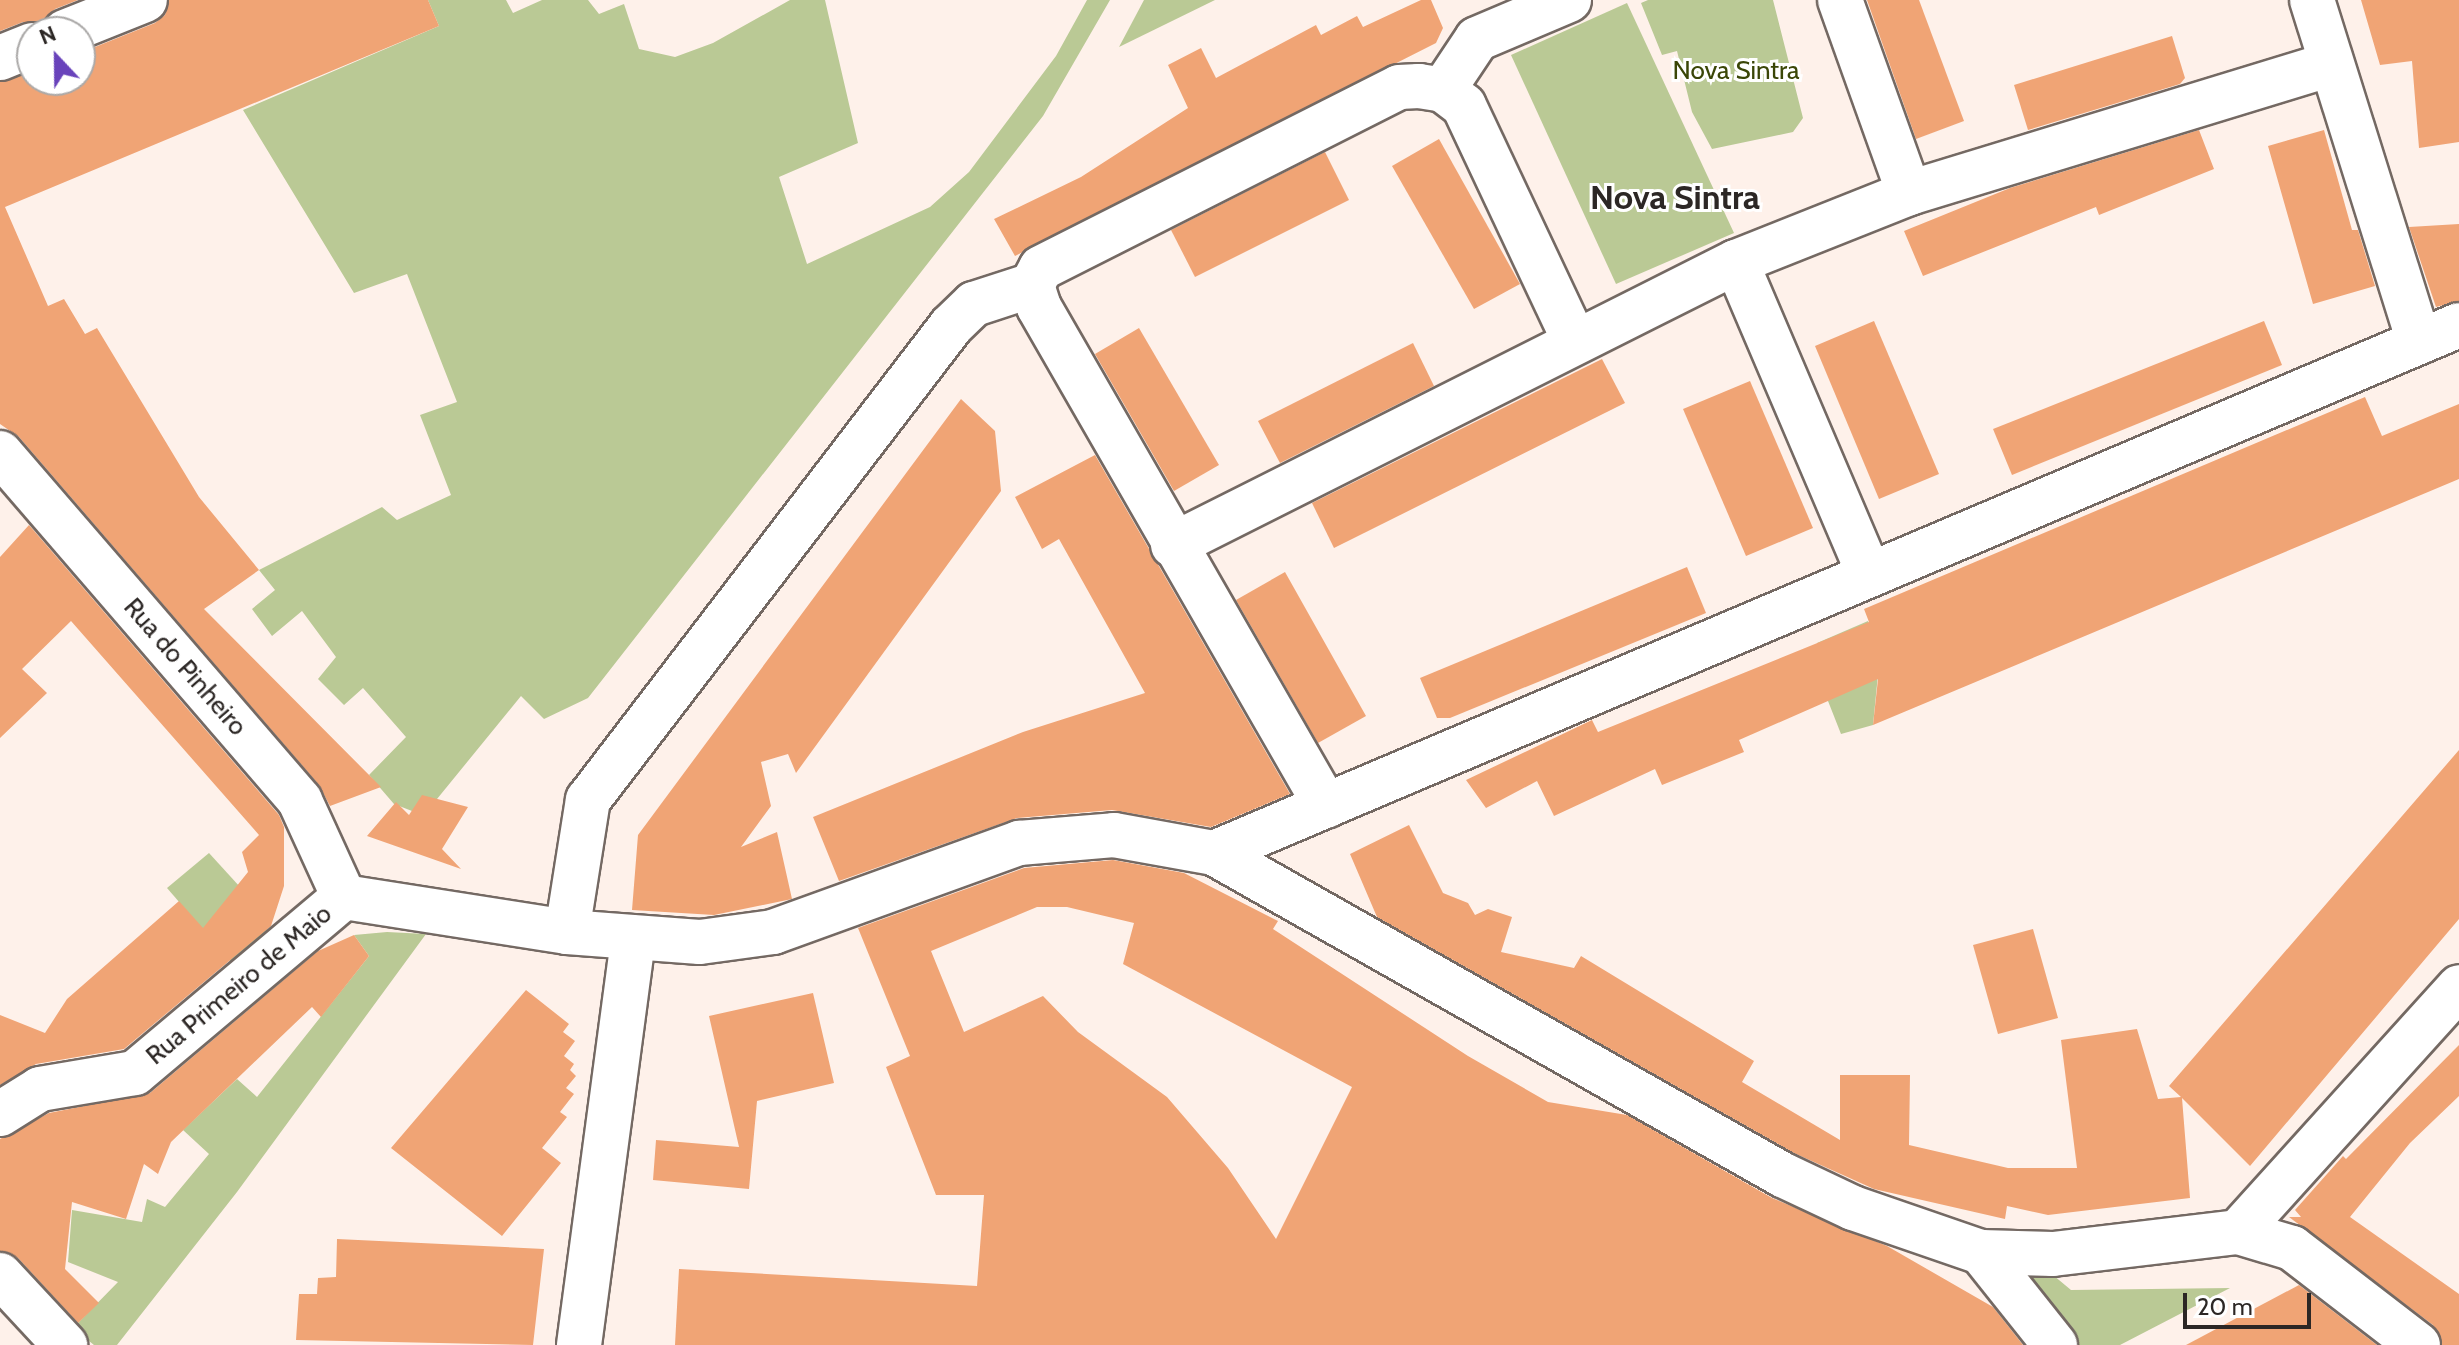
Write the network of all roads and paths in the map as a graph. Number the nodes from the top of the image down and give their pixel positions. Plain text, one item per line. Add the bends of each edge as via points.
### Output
1 (145, 0) edge
2 (1569, 0) edge
3 (1840, 0) edge
4 (2312, 0) edge
5 (96, 20) edge
6 (2330, 64) junction
7 (1443, 90) junction
8 (1909, 193) junction
9 (1736, 262) junction
10 (1032, 285) junction
11 (2459, 325) edge
12 (1574, 340) junction
13 (2419, 342) junction
14 (0, 453) edge
15 (1173, 545) junction
16 (1869, 574) junction
17 (1326, 806) junction
18 (1214, 853) junction
19 (344, 897) junction
20 (567, 932) junction
21 (633, 938) junction
22 (2459, 987) edge
23 (0, 1114) edge
24 (2238, 1232) junction
25 (1981, 1252) junction
26 (0, 1275) edge
27 (65, 1345) edge
28 (579, 1345) edge
29 (2055, 1345) edge
30 (2418, 1345) edge

1 - 5 street
2 - 7 street via 1477,39
3 - 8 street
4 - 6 street
6 - 8 street
6 - 13 street
7 - 10 street via 1399,87 1057,257 1041,268
7 - 12 street via 1464,106
8 - 9 street
9 - 12 street
9 - 16 street
10 - 15 street via 1039,307
10 - 20 street via 974,304 951,326 588,800
11 - 13 street
12 - 15 street
13 - 16 street
14 - 19 street, Rua do Pinheiro via 300,801
15 - 17 street
16 - 17 street
17 - 18 street
18 - 21 street via 1114,835 1059,836 982,854 773,932 700,942
18 - 25 street via 1783,1175 1853,1208
19 - 20 street
19 - 23 street, Rua Primeiro de Maio via 135,1073 40,1089
20 - 21 street
21 - 28 street
22 - 24 street
24 - 25 street via 2053,1254
24 - 30 street via 2292,1248
25 - 29 street
26 - 27 street

